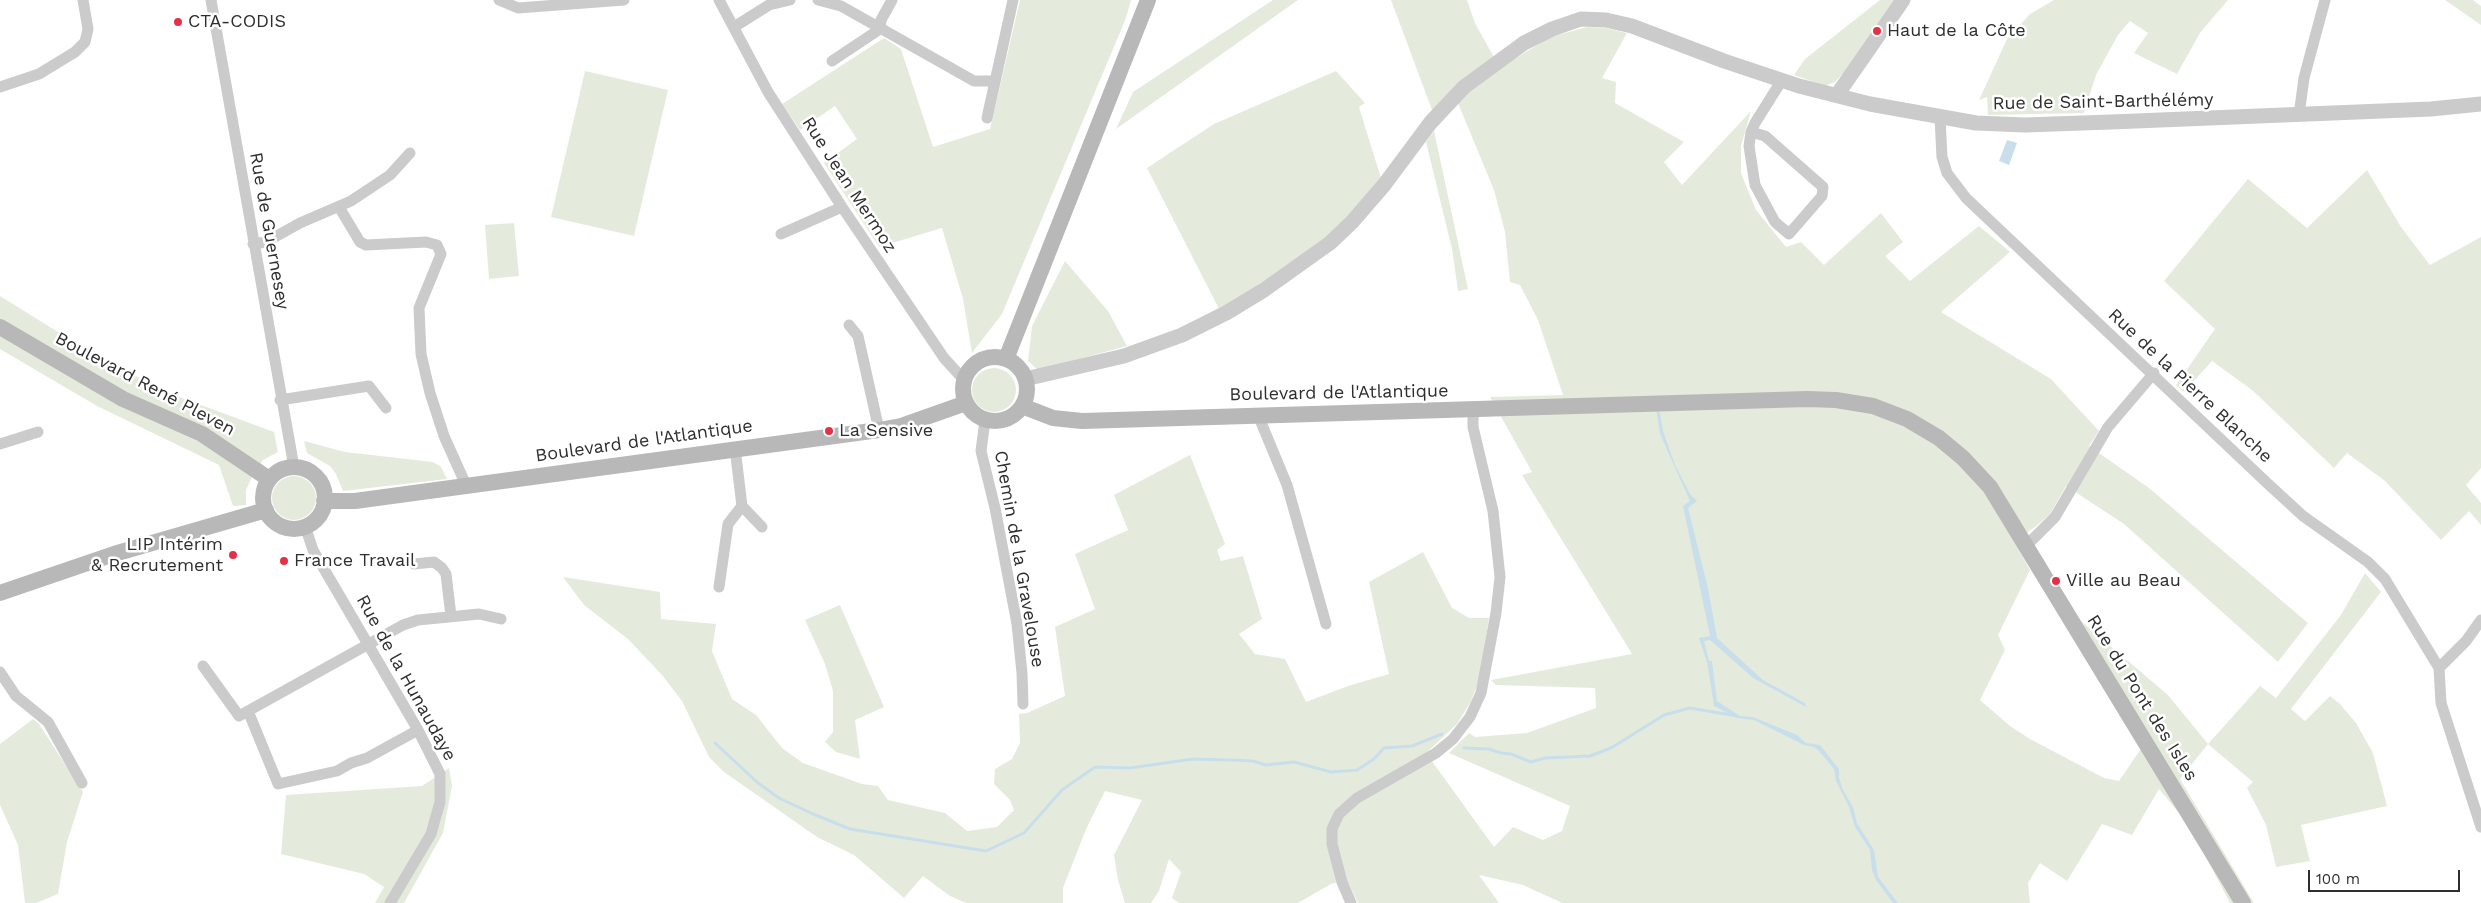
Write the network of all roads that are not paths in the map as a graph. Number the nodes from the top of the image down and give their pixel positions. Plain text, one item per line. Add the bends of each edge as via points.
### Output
1 (83, 0) edge
2 (211, 0) edge
3 (499, 0) edge
4 (624, 0) edge
5 (718, 0) edge
6 (790, 0) edge
7 (818, 0) edge
8 (892, 0) edge
9 (1013, 0) edge
10 (1148, 0) edge
11 (1903, 0) edge
12 (2325, 0) edge
13 (734, 27) junction
14 (880, 29) junction
15 (832, 61) dead end
16 (1782, 80) junction
17 (995, 81) junction
18 (0, 87) edge
19 (1837, 95) junction
20 (2481, 104) edge
21 (2299, 115) junction
22 (987, 118) dead end
23 (1940, 118) junction
24 (1751, 132) junction
25 (410, 153) dead end
26 (339, 207) junction
27 (842, 207) junction
28 (781, 234) dead end
29 (253, 244) junction
30 (849, 325) dead end
31 (0, 326) edge
32 (1006, 359) junction
33 (2154, 373) junction
34 (1025, 379) junction
35 (964, 380) junction
36 (280, 400) junction
37 (966, 403) junction
38 (1660, 404) joint
39 (1022, 406) junction
40 (386, 408) dead end
41 (1473, 410) junction
42 (1258, 415) junction
43 (985, 420) junction
44 (878, 430) junction
45 (38, 432) dead end
46 (0, 444) edge
47 (735, 448) junction
48 (294, 467) junction
49 (269, 479) junction
50 (466, 485) junction
51 (324, 501) junction
52 (742, 506) junction
53 (266, 510) junction
54 (305, 526) junction
55 (762, 527) dead end
56 (2026, 546) junction
57 (414, 564) dead end
58 (719, 587) dead end
59 (0, 593) edge
60 (451, 616) junction
61 (502, 619) dead end
62 (2481, 620) edge
63 (1326, 624) dead end
64 (368, 644) junction
65 (203, 666) dead end
66 (2439, 668) junction
67 (0, 672) edge
68 (1023, 704) dead end
69 (248, 711) junction
70 (418, 730) junction
71 (82, 783) dead end
72 (2481, 827) edge
73 (390, 903) edge
74 (1352, 903) edge
75 (2243, 903) edge

1 - 18 street via 88,29 84,42 75,52 39,74
2 - 29 street, Rue de Guernesey
3 - 4 street via 518,8
5 - 13 street, Rue Jean Mermoz
6 - 13 street via 769,5
7 - 14 street via 841,6
8 - 14 street via 881,20
9 - 17 street
10 - 32 main road
11 - 19 street
12 - 21 street via 2304,78
13 - 27 street, Rue Jean Mermoz via 768,92
14 - 15 street
14 - 17 street via 974,81
16 - 19 street, Rue de Saint-Barthélémy
16 - 24 street
16 - 34 street, Rue de Saint-Barthélémy via 1632,26 1606,20 1581,19 1552,29 1524,43 1464,87 1431,122 1352,222 1316,253 1264,290 1182,335 1132,353
17 - 22 street
19 - 23 street, Rue de Saint-Barthélémy
20 - 21 street, Rue de Saint-Barthélémy
21 - 23 street, Rue de Saint-Barthélémy via 2025,126
23 - 33 street, Rue de la Pierre Blanche via 1942,157 1947,173 1966,198
24 - 24 street via 1750,166 1755,186 1775,222 1788,234 1822,196 1823,187 1765,136
25 - 26 street via 390,175
26 - 29 street via 266,242
26 - 50 street via 360,242 366,245 426,242 437,245 441,254 419,308 421,354 444,436
27 - 28 street
27 - 35 street, Rue Jean Mermoz via 944,358
29 - 36 street, Rue de Guernesey
30 - 44 street via 858,336
31 - 49 main road, Boulevard René Pleven via 124,399 202,434
32 - 34 main road via 1021,371
32 - 35 main road via 985,359 976,363
33 - 56 street via 2108,427 2055,517
33 - 66 street, Rue de la Pierre Blanche via 2303,516 2368,562 2385,579
34 - 39 main road via 1027,388
35 - 37 main road
36 - 40 street via 369,386
36 - 48 street, Rue de Guernesey
37 - 43 main road
37 - 44 main road, Boulevard de l'Atlantique via 901,426
38 - 41 main road, Boulevard de l'Atlantique
38 - 56 main road, Rue du Pont des Isles via 1836,400 1873,406 1907,419 1939,438 1963,458 1990,487
39 - 42 main road, Boulevard de l'Atlantique via 1053,418 1082,421
39 - 43 main road via 1006,419
41 - 42 main road, Boulevard de l'Atlantique
41 - 74 street via 1473,427 1493,511 1500,577 1481,693 1470,717 1436,753 1357,798 1339,814 1332,829 1332,844 1342,882
42 - 63 street via 1287,485
43 - 68 street, Chemin de la Gravelouse via 981,451 1017,624
44 - 47 main road, Boulevard de l'Atlantique
45 - 46 street
47 - 50 main road, Boulevard de l'Atlantique
47 - 52 street
48 - 49 main road via 284,468
48 - 51 main road via 313,474 320,481
49 - 53 main road via 263,494
50 - 51 main road, Boulevard de l'Atlantique via 355,501
51 - 54 main road via 318,516
52 - 55 street
52 - 58 street via 728,524
53 - 54 main road via 271,518 286,528
53 - 59 main road via 114,554
54 - 64 street, Rue de la Hunaudaye via 314,550
56 - 75 main road, Rue du Pont des Isles
57 - 60 street via 434,562 442,568 446,574
60 - 61 street via 479,614
60 - 64 street via 404,624
62 - 66 street via 2466,641
64 - 69 street
64 - 70 street, Rue de la Hunaudaye
65 - 69 street via 239,716
66 - 72 street via 2441,703
67 - 71 street via 16,696 48,722
69 - 70 street via 278,784 336,771
70 - 73 street, Rue de la Hunaudaye via 440,774 440,802 431,834

